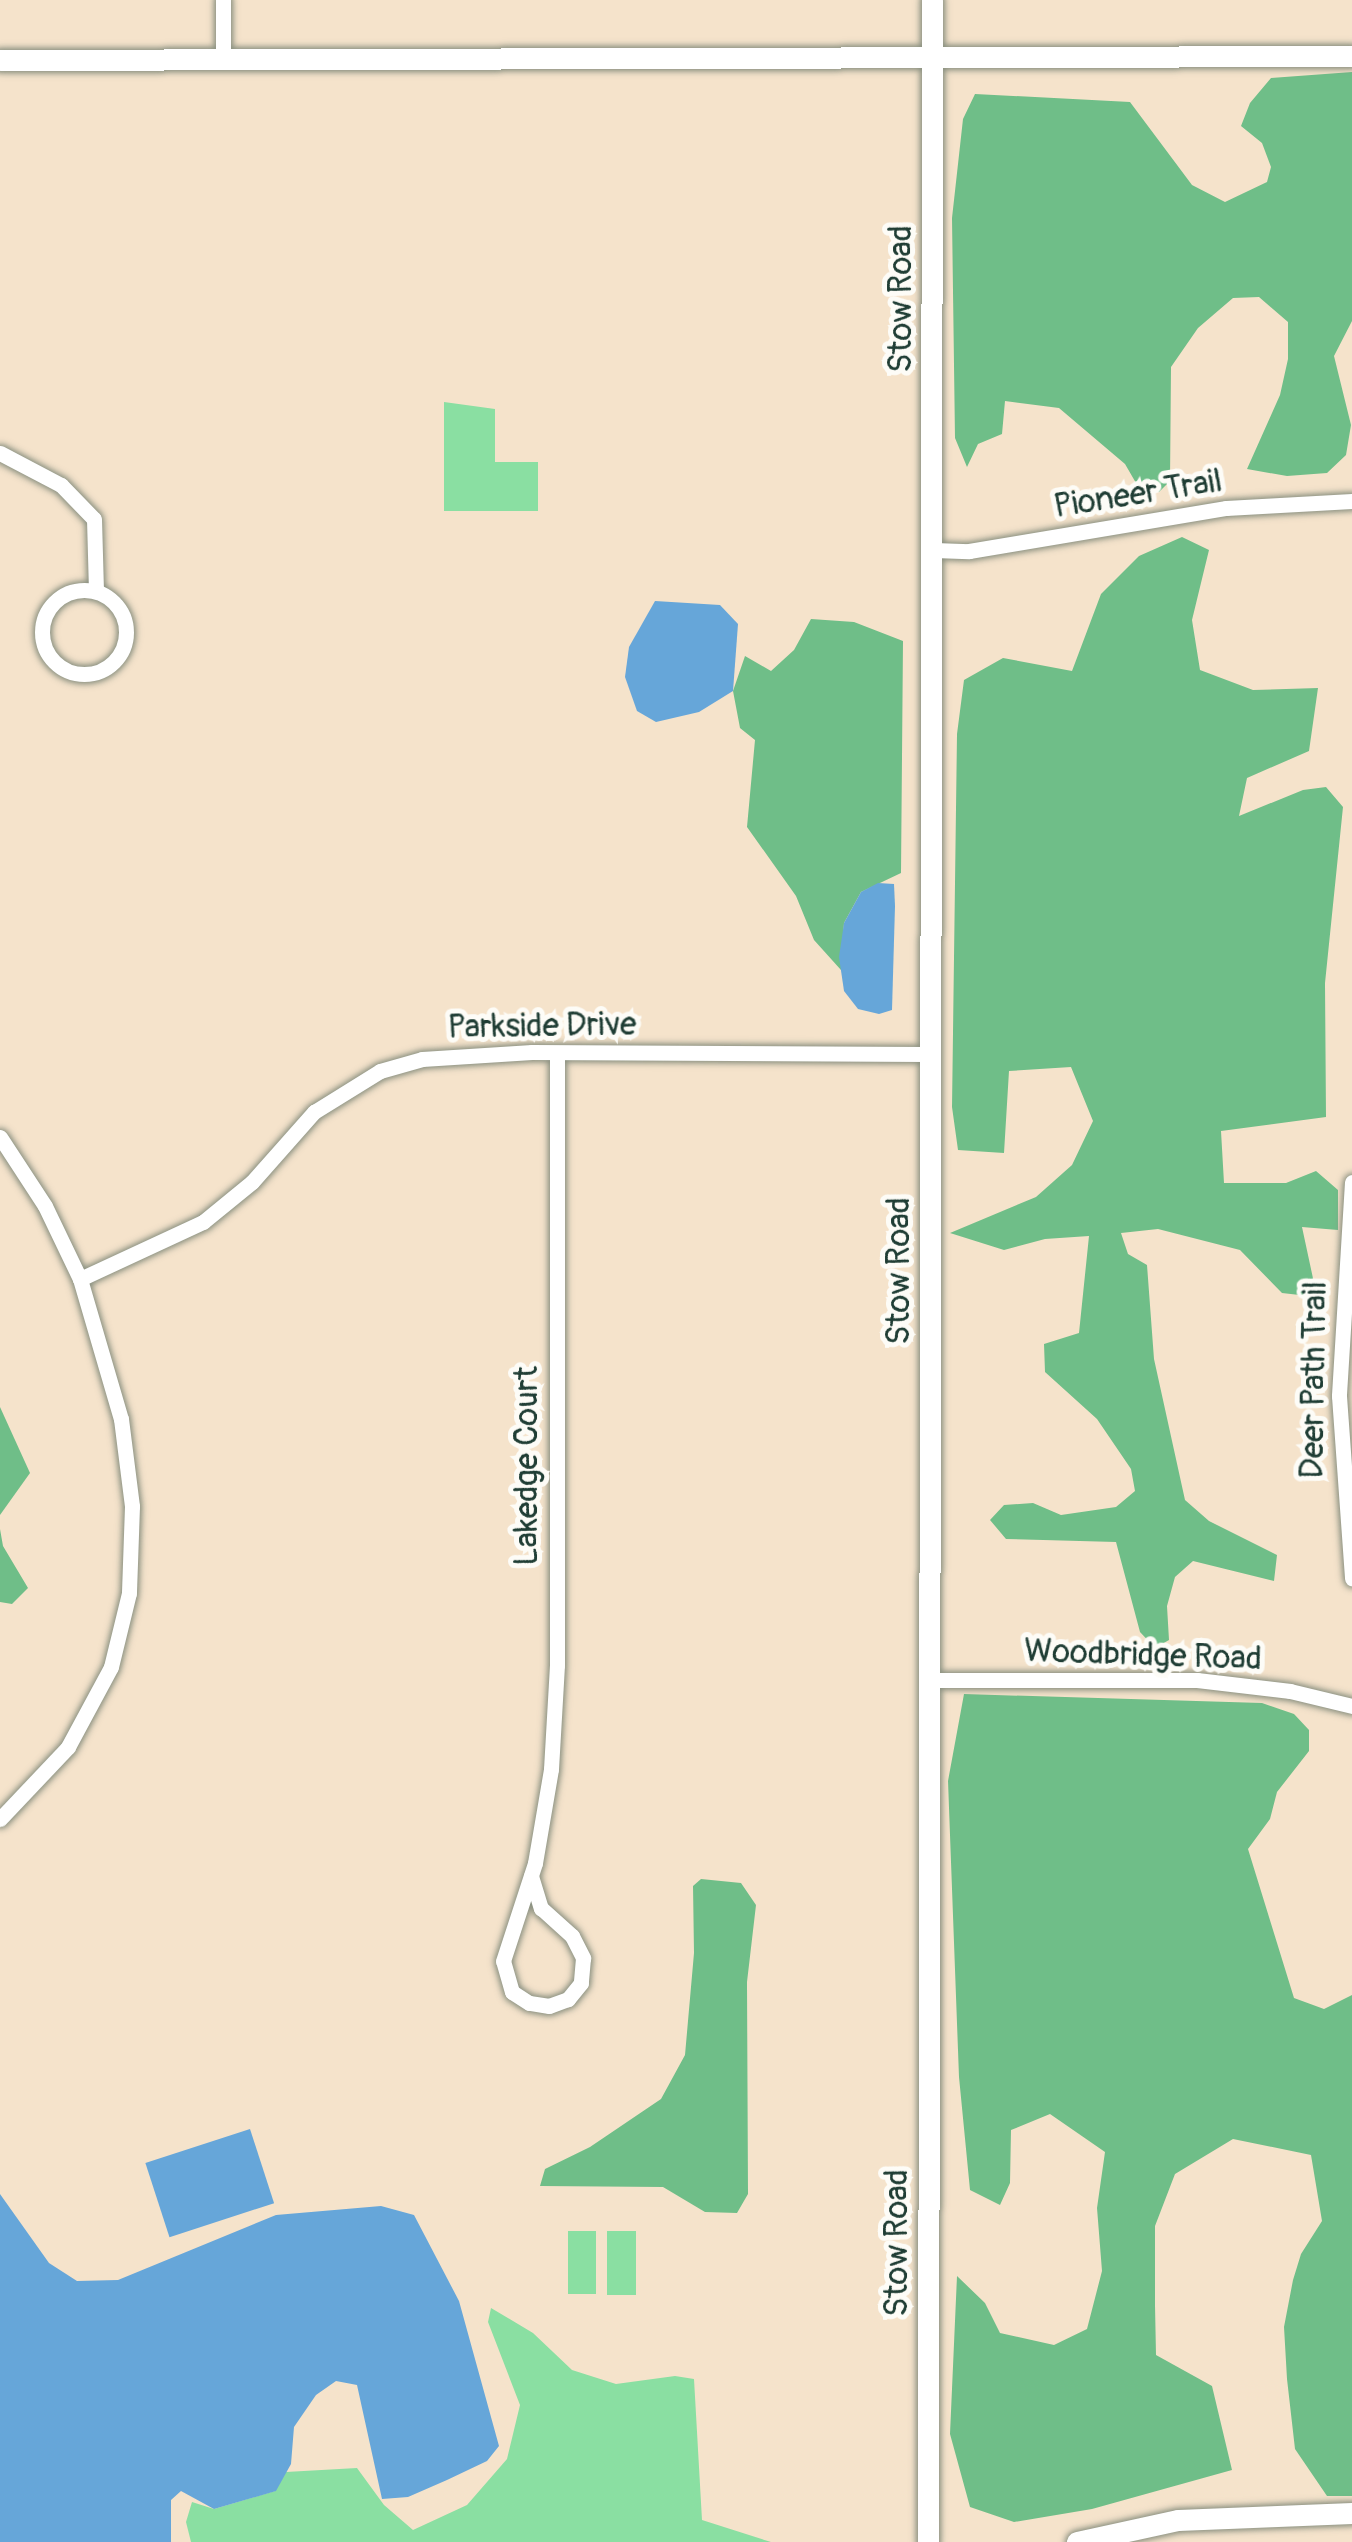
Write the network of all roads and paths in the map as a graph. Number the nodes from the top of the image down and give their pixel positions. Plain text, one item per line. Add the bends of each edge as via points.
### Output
1 (223, 0) edge
2 (932, 0) edge
3 (1352, 56) edge
4 (223, 58) junction
5 (933, 59) junction
6 (0, 60) edge
7 (0, 453) edge
8 (1352, 502) edge
9 (934, 550) junction
10 (96, 592) junction
11 (557, 1053) junction
12 (933, 1054) junction
13 (0, 1137) edge
14 (1352, 1182) edge
15 (80, 1279) junction
16 (1352, 1579) edge
17 (930, 1681) junction
18 (1352, 1706) edge
19 (0, 1819) edge
20 (531, 1876) junction
21 (929, 2486) junction
22 (1352, 2513) edge
23 (928, 2542) edge
24 (943, 2542) edge
25 (1077, 2542) edge

1 - 4 street
2 - 5 street, Stow Road
3 - 5 street
4 - 5 street
4 - 6 street
5 - 9 street, Stow Road
7 - 10 street via 62,485 94,519
8 - 9 street, Pioneer Trail via 1226,508
9 - 12 street, Stow Road
10 - 10 street via 70,592 43,619 49,657 72,673 114,663 127,637 120,609
11 - 12 street, Parkside Drive
11 - 15 street, Parkside Drive via 464,1053 380,1071 314,1112 252,1182 202,1222
11 - 20 street, Lakedge Court via 557,1665 551,1769
12 - 17 street, Stow Road
13 - 15 street
14 - 16 street, Deer Path Trail via 1339,1396
15 - 19 street via 121,1419 129,1593 111,1667 88,1716
17 - 18 street, Woodbridge Road via 1197,1681
17 - 21 street, Stow Road
20 - 20 street, Lakedge Court via 503,1974 520,1998 549,2006 581,1983 583,1958 541,1908
21 - 23 street, Stow Road
21 - 24 street
22 - 25 street via 1178,2521

